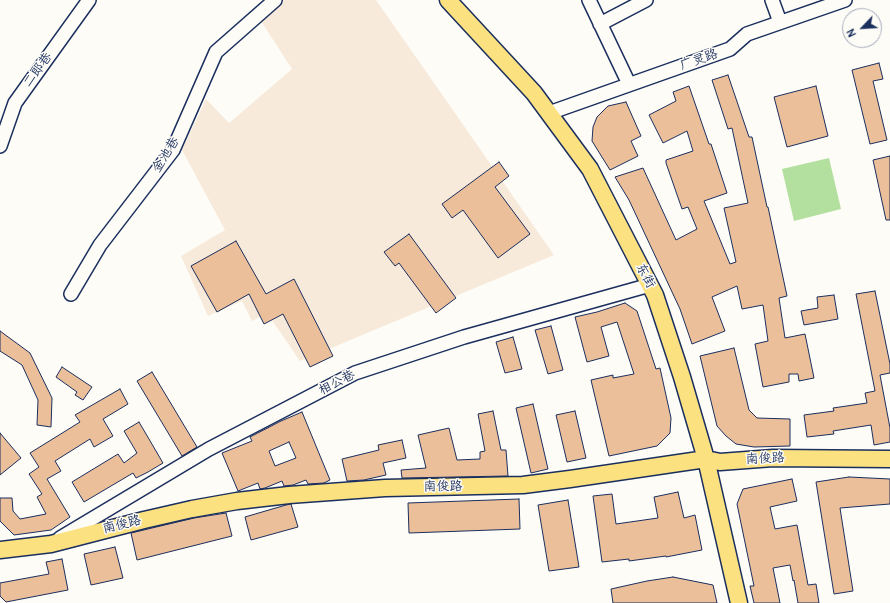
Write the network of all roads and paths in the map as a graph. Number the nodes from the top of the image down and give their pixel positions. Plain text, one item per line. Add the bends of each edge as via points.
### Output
1 (89, 0) edge
2 (275, 0) edge
3 (448, 0) edge
4 (460, 0) edge
5 (589, 0) edge
6 (646, 0) edge
7 (772, 0) edge
8 (845, 0) edge
9 (780, 22) junction
10 (600, 24) junction
11 (629, 84) junction
12 (553, 111) junction
13 (0, 146) edge
14 (650, 285) junction
15 (71, 294) dead end
16 (890, 459) edge
17 (709, 460) junction
18 (51, 544) junction
19 (0, 550) edge
20 (739, 603) edge

1 - 13 street, 二郎巷 via 15,103
2 - 15 street, 金池巷 via 216,52 173,150 100,245
3 - 12 main road, 东街
4 - 12 main road, 东街
5 - 10 street
6 - 10 street
7 - 9 street
8 - 9 street, 广灵路
9 - 11 street, 广灵路 via 748,34 730,49
10 - 11 street
11 - 12 street, 广灵路
12 - 14 main road, 东街 via 590,169
12 - 17 main road, 东街 via 585,151 642,252 682,351
14 - 17 main road, 东街
14 - 18 street, 相公巷 via 464,337 355,373 210,449
16 - 17 main road, 南俊路 via 773,458 720,462
17 - 18 main road, 南俊路 via 523,485 385,488 237,501 185,510
17 - 20 main road, 东街
18 - 19 main road, 南俊路

